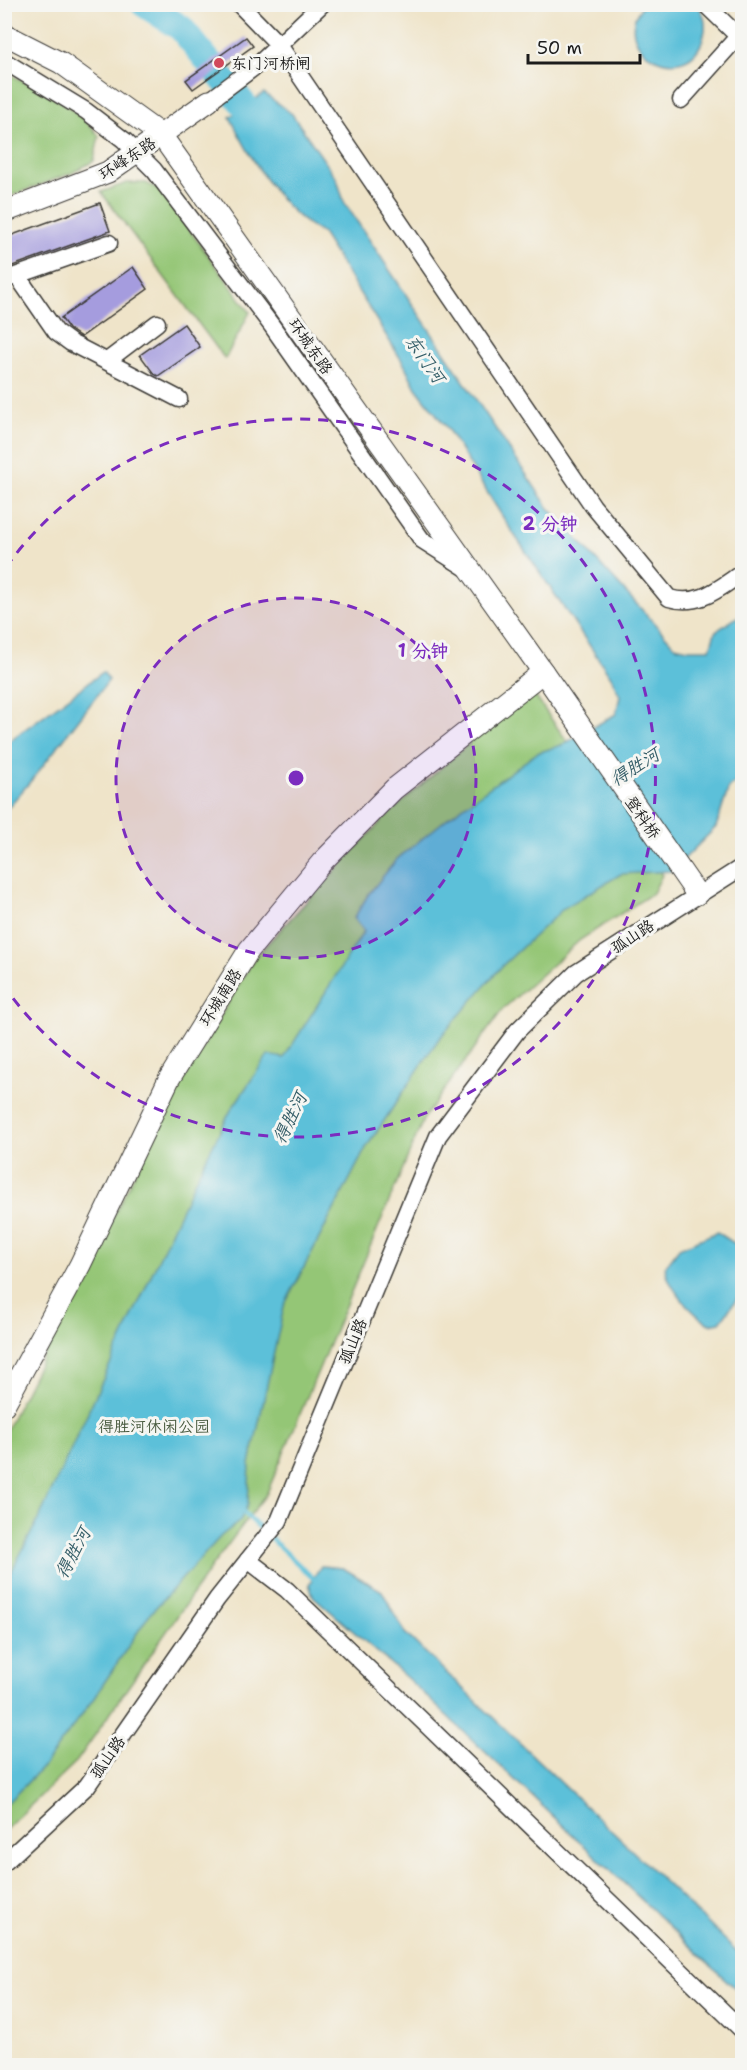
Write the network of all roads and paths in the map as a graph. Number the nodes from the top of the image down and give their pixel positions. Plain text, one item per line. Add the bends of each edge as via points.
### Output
1 (239, 4) edge
2 (322, 4) edge
3 (705, 4) edge
4 (4, 34) edge
5 (740, 34) edge
6 (279, 45) junction
7 (4, 61) edge
8 (681, 99) dead end
9 (208, 101) joint
10 (161, 135) junction
11 (137, 152) junction
12 (4, 212) edge
13 (109, 243) dead end
14 (11, 279) edge
15 (157, 322) dead end
16 (106, 361) junction
17 (179, 399) dead end
18 (471, 571) junction
19 (742, 573) edge
20 (543, 672) junction
21 (569, 710) joint
22 (742, 867) edge
23 (697, 894) junction
24 (4, 1405) edge
25 (248, 1560) junction
26 (4, 1863) edge
27 (742, 2030) edge

1 - 6 street
2 - 6 street
3 - 5 street
4 - 10 main road, 环城东路 via 61,63
5 - 8 street
6 - 9 street
6 - 19 street via 593,506 669,598 685,603 705,596
7 - 11 street via 86,111
9 - 10 main road, 环峰东路
10 - 11 main road, 环峰东路
10 - 18 main road, 环城东路
11 - 12 main road, 环峰东路 via 98,178
11 - 18 street via 187,210 258,306 422,540
13 - 14 street
14 - 16 street via 56,332
15 - 16 street
16 - 17 street
18 - 20 main road, 环城东路
20 - 21 main road, 环城东路
20 - 24 main road, 环城南路 via 394,789 322,862 249,950 169,1079 80,1265
21 - 23 main road, 登科桥
22 - 23 street, 孤山路
23 - 25 street, 孤山路 via 576,973 517,1031 438,1136 279,1521
25 - 26 street, 孤山路 via 87,1786
25 - 27 street via 287,1590

